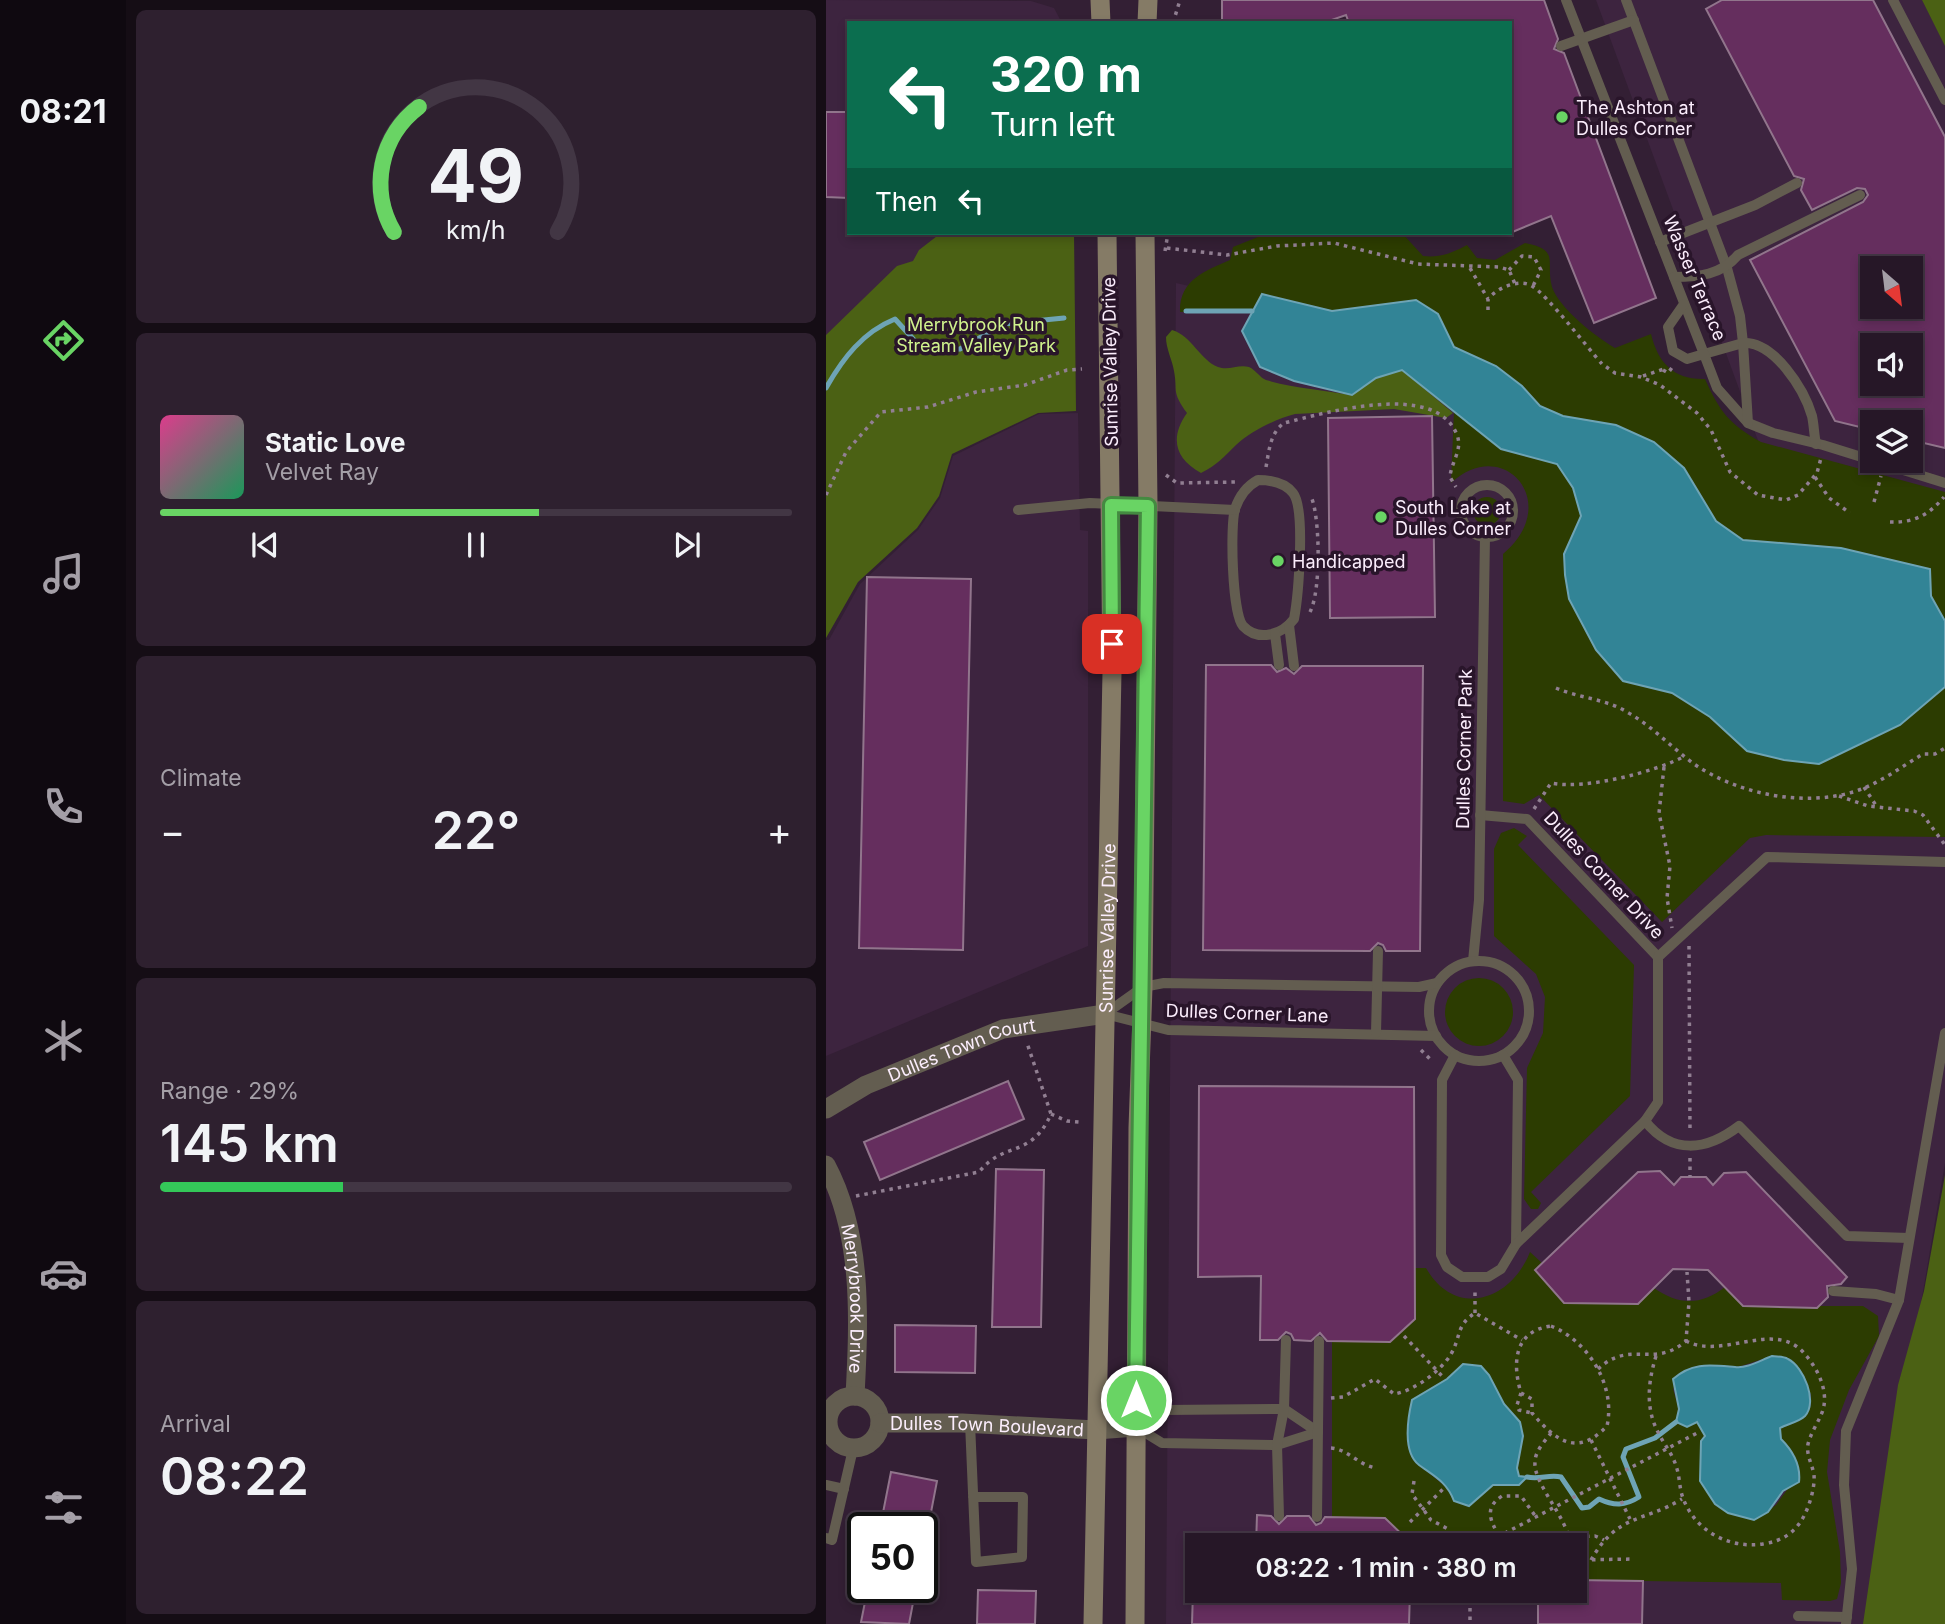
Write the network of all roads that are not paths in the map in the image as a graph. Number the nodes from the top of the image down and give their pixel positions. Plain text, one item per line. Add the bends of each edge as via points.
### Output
1 (1100, 0) edge
2 (1148, 0) edge
3 (1566, 0) edge
4 (1626, 0) edge
5 (1893, 0) edge
6 (1634, 20) junction
7 (1101, 21) edge
8 (1147, 21) edge
9 (1581, 39) junction
10 (1561, 46) dead end
11 (1945, 100) edge
12 (1797, 183) dead end
13 (1860, 195) dead end
14 (1710, 223) junction
15 (1107, 235) edge
16 (1145, 235) edge
17 (1660, 242) junction
18 (1727, 268) junction
19 (1674, 277) junction
20 (1684, 303) junction
21 (1743, 343) junction
22 (1704, 354) junction
23 (1748, 423) junction
24 (1820, 445) junction
25 (1945, 483) edge
26 (1111, 505) junction
27 (1148, 506) junction
28 (1018, 510) dead end
29 (1235, 510) junction
30 (1485, 537) junction
31 (1289, 625) junction
32 (1275, 634) junction
33 (1279, 666) dead end
34 (1294, 666) dead end
35 (1480, 815) junction
36 (1945, 862) edge
37 (1378, 951) dead end
38 (1658, 957) junction
39 (1473, 961) junction
40 (1437, 982) junction
41 (1376, 986) junction
42 (1143, 988) junction
43 (1105, 1014) junction
44 (1141, 1024) junction
45 (1376, 1033) junction
46 (1945, 1033) edge
47 (1436, 1036) junction
48 (1455, 1055) junction
49 (1503, 1055) junction
50 (826, 1109) edge
51 (1645, 1121) junction
52 (826, 1165) edge
53 (1909, 1238) junction
54 (1516, 1244) junction
55 (1833, 1291) dead end
56 (1899, 1300) junction
57 (1286, 1340) dead end
58 (1319, 1341) dead end
59 (855, 1396) junction
60 (1284, 1409) junction
61 (827, 1422) edge
62 (880, 1423) junction
63 (970, 1423) junction
64 (1136, 1427) junction
65 (1096, 1430) junction
66 (1318, 1432) junction
67 (1277, 1444) junction
68 (853, 1449) junction
69 (826, 1485) edge
70 (844, 1489) junction
71 (973, 1497) junction
72 (1279, 1516) dead end
73 (1317, 1517) dead end
74 (826, 1538) edge
75 (1798, 1616) dead end
76 (1846, 1620) edge
77 (1093, 1624) edge
78 (1135, 1624) edge

1 - 7 main road
2 - 8 main road
3 - 9 lane, Wasser Terrace
4 - 6 lane, Wasser Terrace
5 - 11 lane
6 - 9 lane
6 - 14 lane, Wasser Terrace
9 - 10 lane
9 - 17 lane, Wasser Terrace
12 - 14 lane
13 - 18 lane via 1738,255
14 - 17 lane
14 - 18 lane, Wasser Terrace
15 - 26 main road, Sunrise Valley Drive
16 - 27 main road, Sunrise Valley Drive
17 - 19 lane, Wasser Terrace
18 - 19 lane via 1699,277
18 - 21 lane, Wasser Terrace
19 - 20 lane, Wasser Terrace
20 - 22 lane, Wasser Terrace
20 - 22 lane via 1668,327 1673,351 1687,359
21 - 22 lane, Wasser Terrace
21 - 23 lane
21 - 24 lane via 1755,342 1780,358 1811,414
22 - 23 lane via 1717,388
23 - 24 lane
24 - 25 lane
26 - 27 lane
26 - 28 lane
26 - 43 main road, Sunrise Valley Drive
27 - 29 lane
27 - 42 main road, Sunrise Valley Drive
29 - 31 lane via 1247,488 1258,480 1284,486 1294,494 1300,520 1295,614
29 - 32 lane via 1236,609 1243,626 1259,636
30 - 30 lane via 1499,535 1513,515 1510,497 1489,484 1471,490 1461,505 1464,525
30 - 35 lane, Dulles Corner Park
31 - 32 lane
31 - 34 lane
32 - 33 lane
35 - 38 lane, Dulles Corner Drive via 1527,819
35 - 39 lane, Dulles Corner Park
36 - 38 lane, Dulles Corner Drive via 1767,857
37 - 41 lane
38 - 51 lane, Dulles Corner Drive via 1658,1102
39 - 40 lane via 1453,968
39 - 49 lane via 1491,961 1507,968 1527,995 1526,1029
40 - 41 lane, Dulles Corner Lane via 1419,988
40 - 47 lane via 1429,1009
41 - 42 lane, Dulles Corner Lane via 1164,983
41 - 45 lane
42 - 43 lane, Dulles Corner Lane
42 - 44 main road, Sunrise Valley Drive
43 - 44 lane, Dulles Corner Lane
43 - 50 street, Dulles Town Court via 1003,1029 866,1085
43 - 65 main road, Sunrise Valley Drive
44 - 45 lane, Dulles Corner Lane via 1168,1030
44 - 64 main road, Sunrise Valley Drive
45 - 47 lane, Dulles Corner Lane
46 - 53 lane
47 - 48 lane
48 - 49 lane via 1471,1061
48 - 54 lane, Dulles Corner Drive via 1442,1080 1443,1261 1462,1277 1488,1277 1501,1269
49 - 54 lane via 1518,1080
51 - 53 lane via 1665,1140 1690,1147 1712,1142 1739,1126 1847,1236
51 - 54 lane, Dulles Corner Drive
52 - 59 street, Merrybrook Drive via 840,1199 859,1314
53 - 56 lane
55 - 56 lane
56 - 76 lane via 1846,1432 1843,1485 1852,1569
57 - 60 lane
58 - 66 lane
59 - 61 street via 834,1406
59 - 62 street via 876,1408
60 - 64 lane via 1164,1410
60 - 66 lane
60 - 67 lane
61 - 68 street via 838,1443
62 - 63 street, Dulles Town Boulevard
62 - 68 street via 875,1438
63 - 65 street, Dulles Town Boulevard
63 - 71 lane
64 - 65 street, Dulles Town Boulevard
64 - 67 lane via 1162,1443
64 - 78 main road, Sunrise Valley Drive
65 - 77 main road, Sunrise Valley Drive
66 - 67 lane
66 - 73 lane
67 - 72 lane
68 - 70 lane
69 - 70 lane
70 - 74 lane via 832,1540
71 - 71 lane via 976,1562 1022,1557 1023,1497
75 - 76 lane

